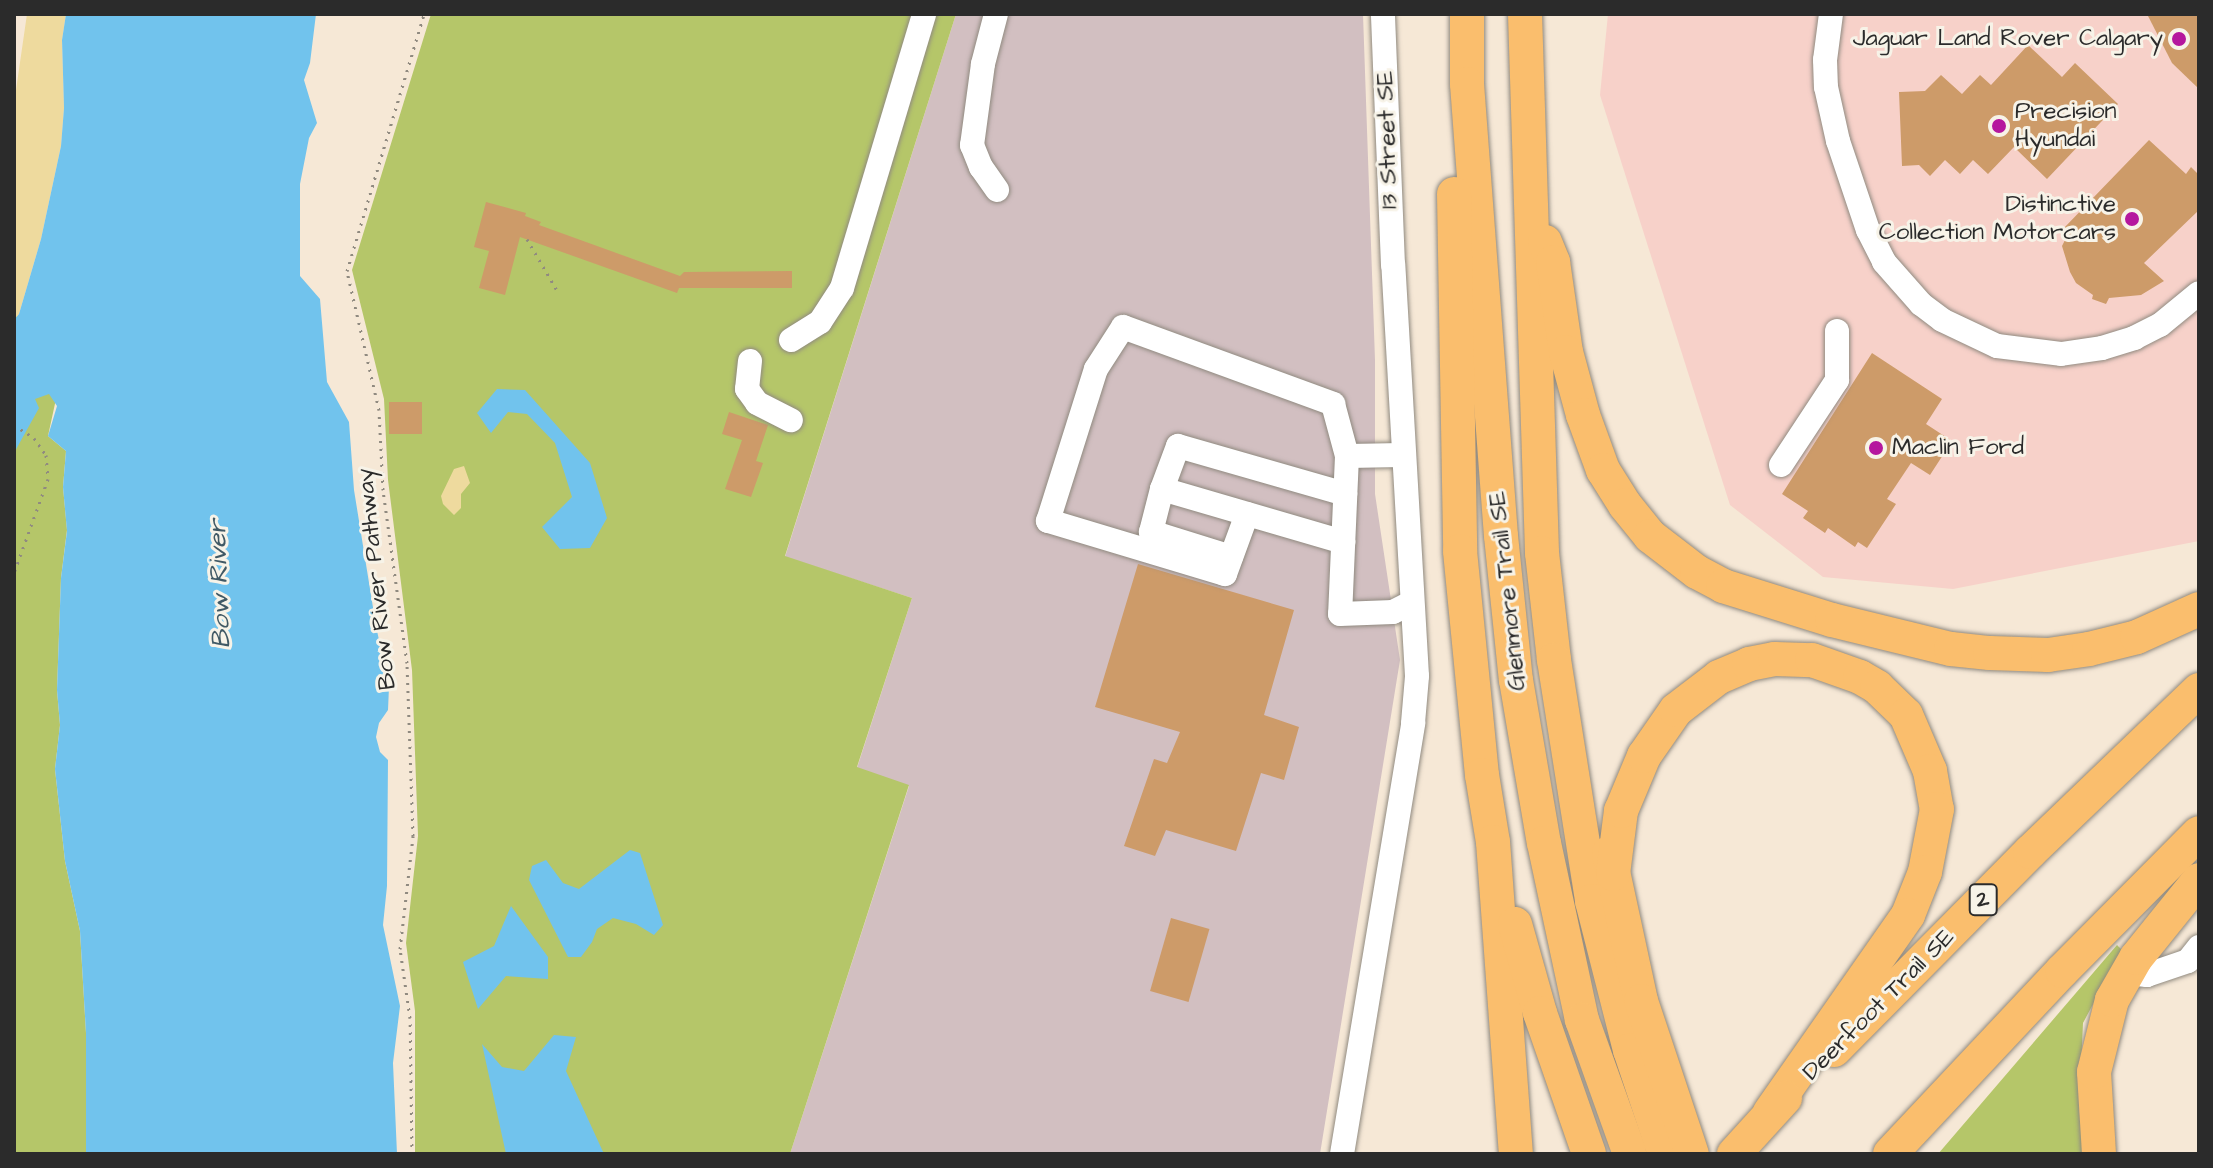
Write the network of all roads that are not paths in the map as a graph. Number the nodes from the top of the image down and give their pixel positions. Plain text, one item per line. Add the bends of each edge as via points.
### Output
1 (924, 14) edge
2 (996, 14) edge
3 (1383, 14) edge
4 (1467, 14) edge
5 (1525, 14) edge
6 (1831, 14) edge
7 (1467, 84) junction
8 (997, 190) dead end
9 (1531, 208) junction
10 (2199, 293) edge
11 (1837, 331) dead end
12 (791, 340) dead end
13 (750, 361) dead end
14 (791, 420) dead end
15 (1403, 455) junction
16 (1347, 456) junction
17 (1781, 465) dead end
18 (1162, 489) junction
19 (1345, 494) junction
20 (1247, 514) junction
21 (1343, 542) junction
22 (1542, 553) junction
23 (1231, 557) junction
24 (1411, 603) junction
25 (2199, 609) edge
26 (2199, 690) edge
27 (2199, 833) edge
28 (1493, 842) junction
29 (1613, 874) junction
30 (2199, 880) edge
31 (2100, 932) junction
32 (2199, 947) edge
33 (2127, 973) junction
34 (1770, 1112) junction
35 (1342, 1154) edge
36 (1516, 1154) edge
37 (1589, 1154) edge
38 (1630, 1154) edge
39 (1665, 1154) edge
40 (1692, 1154) edge
41 (1734, 1154) edge
42 (1890, 1154) edge
43 (1917, 1154) edge
44 (2099, 1154) edge

1 - 12 street via 842,288 820,322
2 - 8 street via 972,145
3 - 15 street, 13 Street SE
4 - 7 highway, Glenmore Trail SE
5 - 9 highway, Glenmore Trail SE
6 - 10 street via 1825,60 1830,115 1860,208 1884,262 1932,312 1997,346 2061,354 2134,338 2160,325
7 - 28 highway via 1453,159 1460,551
7 - 38 highway, Glenmore Trail SE via 1516,680 1582,1020
9 - 22 highway, Glenmore Trail SE
9 - 25 highway via 1553,262 1566,352 1603,470 1650,536 1697,572 1723,586 1832,620 1951,649 1990,653 2048,655 2089,649 2137,637
11 - 17 street via 1837,380
13 - 14 street via 747,389 757,403
15 - 16 street
15 - 24 street, 13 Street SE
16 - 19 street
16 - 23 street via 1333,404 1123,327 1096,369 1048,521 1225,574
18 - 19 street via 1178,446
18 - 20 street
18 - 23 street via 1151,532
19 - 21 street
20 - 21 street
20 - 23 street
21 - 24 street via 1340,614 1393,612
22 - 29 highway via 1559,591
22 - 39 highway, Glenmore Trail SE via 1566,749 1592,901 1630,1050
24 - 35 street, 13 Street SE via 1417,676 1413,723
26 - 34 highway, Deerfoot Trail SE / 2
27 - 31 highway
28 - 36 highway
28 - 37 highway via 1540,1013
29 - 34 highway via 1621,811 1644,756 1676,710 1719,677 1775,659 1812,660 1860,677 1906,715 1930,771 1937,809 1925,872 1908,915
29 - 40 highway via 1641,1001
30 - 33 highway
31 - 42 highway
31 - 43 highway
32 - 33 street via 2188,961 2147,975
33 - 44 highway via 2112,1000 2094,1072
34 - 41 highway, Deerfoot Trail SE / 2

